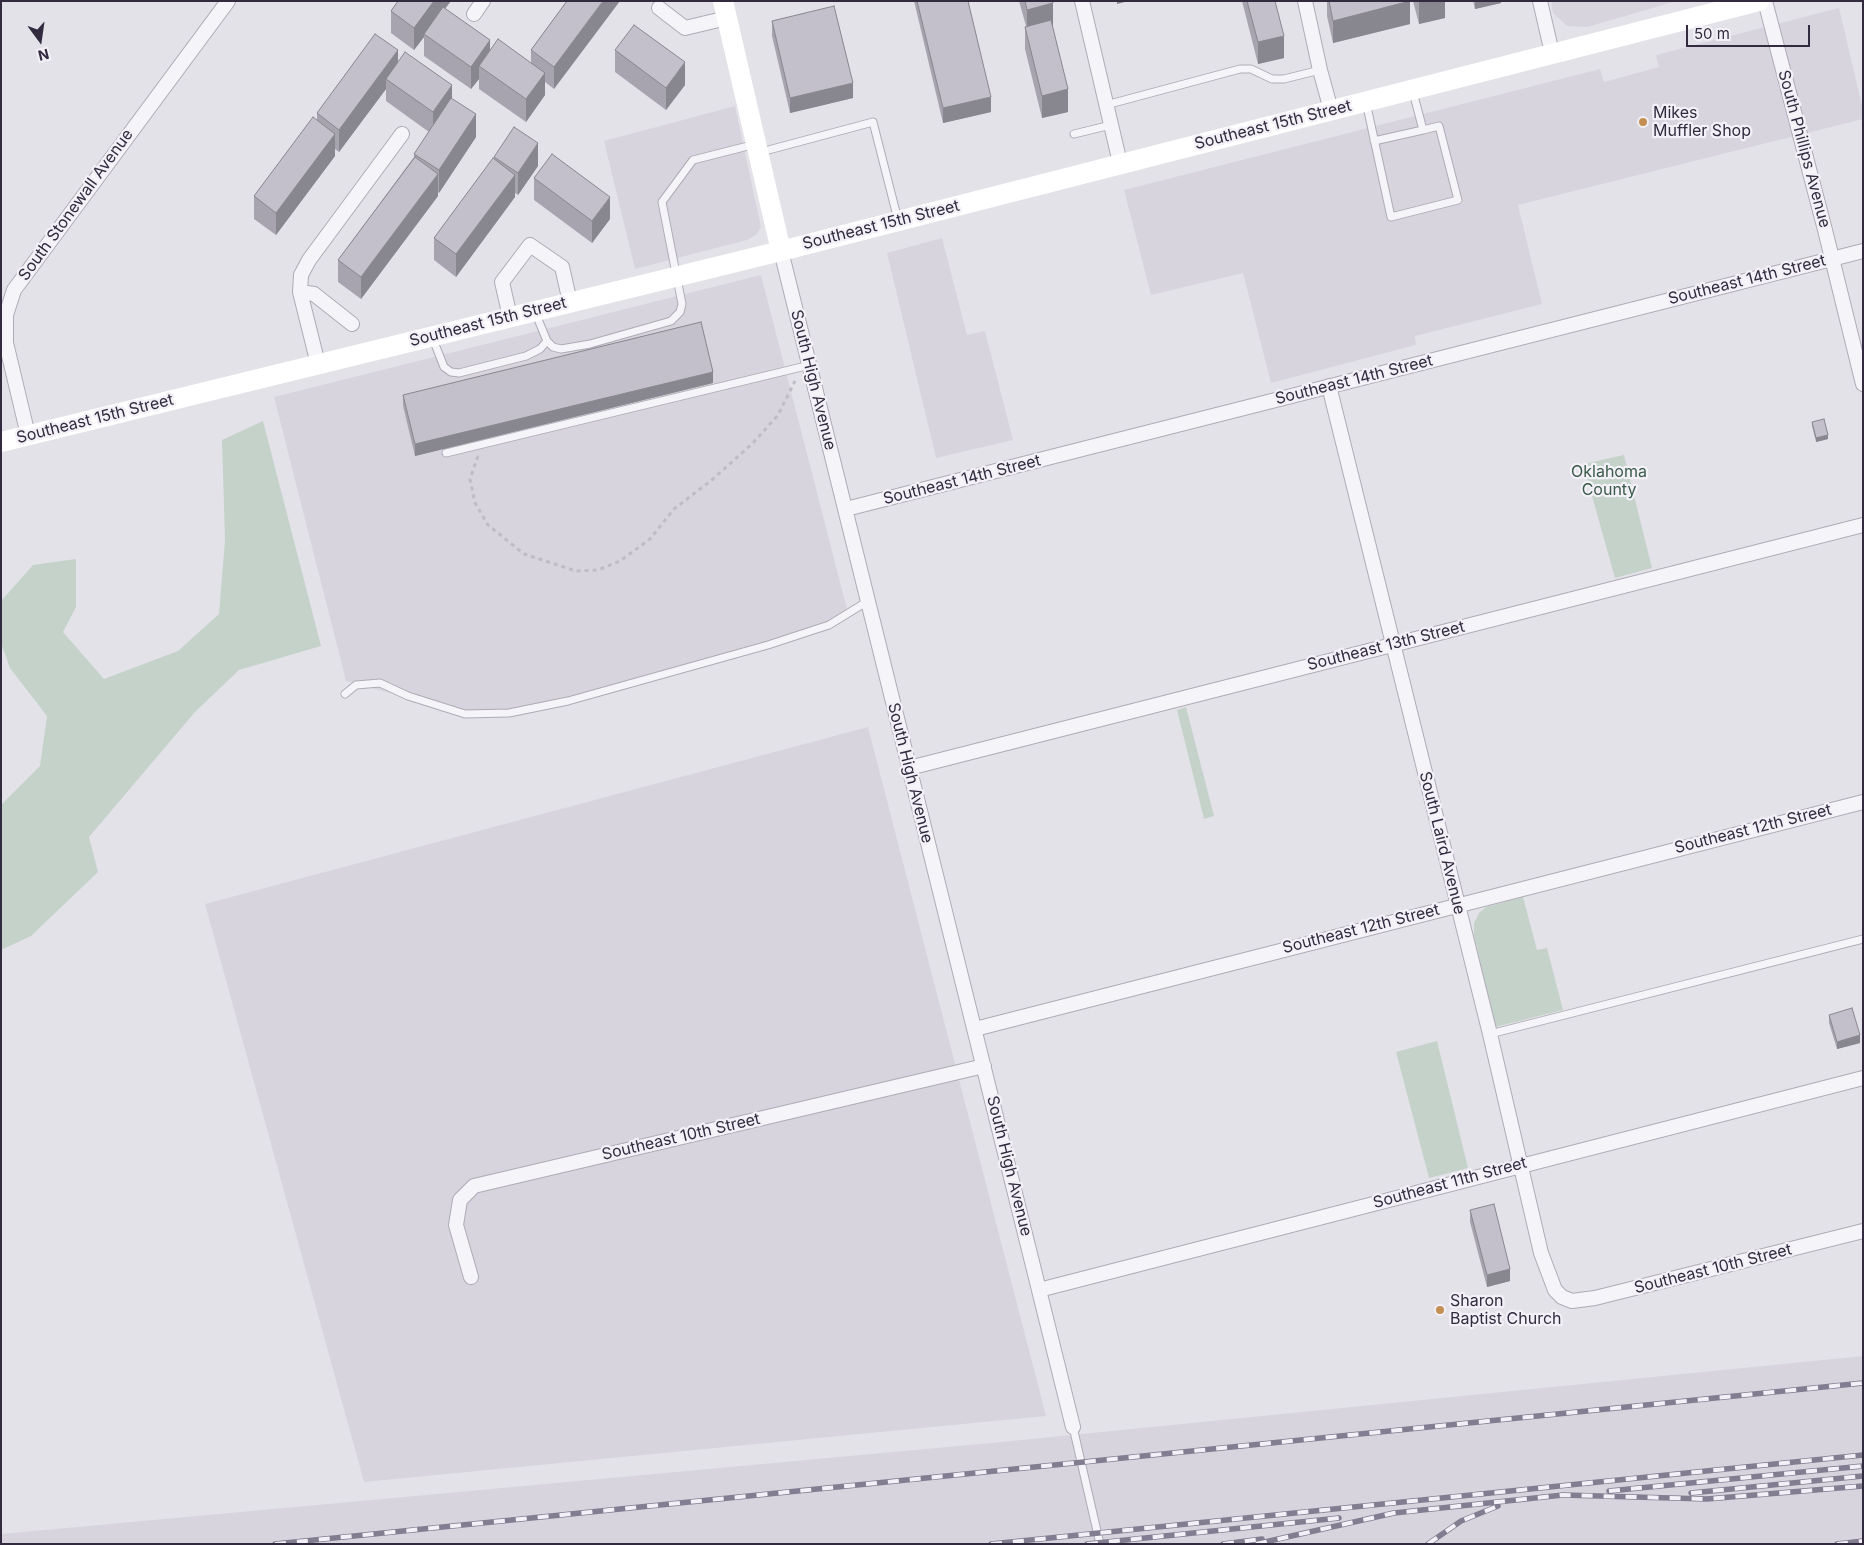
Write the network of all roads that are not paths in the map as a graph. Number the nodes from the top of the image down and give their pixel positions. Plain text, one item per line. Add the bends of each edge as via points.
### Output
1 (228, 1) edge
2 (483, 1) edge
3 (1082, 1) edge
4 (1305, 1) edge
5 (1540, 1) edge
6 (1759, 1) edge
7 (1765, 1) edge
8 (659, 8) dead end
9 (725, 10) edge
10 (474, 14) dead end
11 (1552, 53) junction
12 (1320, 70) junction
13 (1413, 89) junction
14 (1366, 102) junction
15 (1106, 105) junction
16 (1331, 110) junction
17 (1111, 125) junction
18 (1422, 130) junction
19 (402, 134) dead end
20 (1074, 134) dead end
21 (1374, 141) junction
22 (757, 148) junction
23 (1120, 163) junction
24 (898, 220) junction
25 (781, 250) junction
26 (1863, 251) edge
27 (1832, 259) junction
28 (678, 276) junction
29 (300, 292) junction
30 (570, 302) junction
31 (535, 311) junction
32 (510, 317) junction
33 (352, 324) dead end
34 (432, 336) junction
35 (547, 342) junction
36 (318, 364) junction
37 (804, 366) junction
38 (1863, 384) edge
39 (1329, 386) junction
40 (28, 436) junction
41 (1, 442) edge
42 (446, 454) dead end
43 (846, 509) junction
44 (1863, 525) edge
45 (868, 600) junction
46 (1393, 644) junction
47 (345, 694) dead end
48 (909, 768) junction
49 (1863, 802) edge
50 (1457, 904) junction
51 (1863, 939) edge
52 (975, 1029) junction
53 (1490, 1034) junction
54 (984, 1066) junction
55 (1863, 1078) edge
56 (1521, 1164) junction
57 (1863, 1230) edge
58 (471, 1277) dead end
59 (1039, 1290) junction
60 (1562, 1297) joint
61 (1074, 1427) joint
62 (1100, 1544) edge

1 - 40 street, South Stonewall Avenue via 14,290 6,315 6,343
2 - 10 street
3 - 15 street
4 - 12 street
5 - 11 street
6 - 11 main road, Southeast 15th Street
7 - 27 street, South Phillips Avenue
8 - 9 street via 685,28
9 - 22 main road, South High Avenue
11 - 13 main road, Southeast 15th Street
12 - 15 lane via 1284,80 1240,69
12 - 16 street
13 - 14 main road, Southeast 15th Street
13 - 18 lane
14 - 16 main road, Southeast 15th Street
14 - 21 lane
15 - 17 street
16 - 23 main road, Southeast 15th Street
17 - 20 lane
17 - 23 street
18 - 21 lane
18 - 21 lane via 1439,126 1458,200 1392,217
19 - 29 street via 309,260 301,275
22 - 24 lane via 873,122
22 - 25 main road, South High Avenue
22 - 28 lane via 693,160 662,202
23 - 24 main road, Southeast 15th Street
24 - 25 main road, Southeast 15th Street
25 - 28 main road, Southeast 15th Street
25 - 37 street, South High Avenue
26 - 27 street, Southeast 14th Street
27 - 38 street, South Phillips Avenue
27 - 39 street, Southeast 14th Street
28 - 30 main road, Southeast 15th Street
28 - 35 lane via 682,304 680,312 671,321 561,349
29 - 33 street via 314,294
29 - 36 street
30 - 31 main road, Southeast 15th Street
30 - 32 street via 562,267 530,245 502,282
31 - 32 main road, Southeast 15th Street
31 - 35 lane
32 - 34 main road, Southeast 15th Street
34 - 35 lane via 444,367 451,372 526,356 540,350
34 - 36 main road, Southeast 15th Street
36 - 40 main road, Southeast 15th Street
37 - 42 lane
37 - 43 street, South High Avenue
39 - 43 street, Southeast 14th Street
39 - 46 street, South Laird Avenue
40 - 41 main road, Southeast 15th Street
43 - 45 street, South High Avenue
44 - 46 street, Southeast 13th Street
45 - 47 lane via 829,625 803,634 568,701 509,713 465,714 408,696 380,683 356,685
45 - 48 street, South High Avenue
46 - 48 street, Southeast 13th Street
46 - 50 street, South Laird Avenue
48 - 52 street, South High Avenue
49 - 50 street, Southeast 12th Street
50 - 52 street, Southeast 12th Street
50 - 53 street, South Laird Avenue
51 - 53 lane
52 - 54 street, South High Avenue
53 - 56 street, South Laird Avenue
54 - 58 street, Southeast 10th Street via 474,1186 460,1200 456,1225
54 - 59 street, South High Avenue
55 - 56 street, Southeast 11th Street
56 - 59 street, Southeast 11th Street
56 - 60 street, South Laird Avenue via 1548,1277
57 - 60 street, Southeast 10th Street via 1595,1298 1572,1300
59 - 61 street, South High Avenue
61 - 62 lane, South High Avenue

